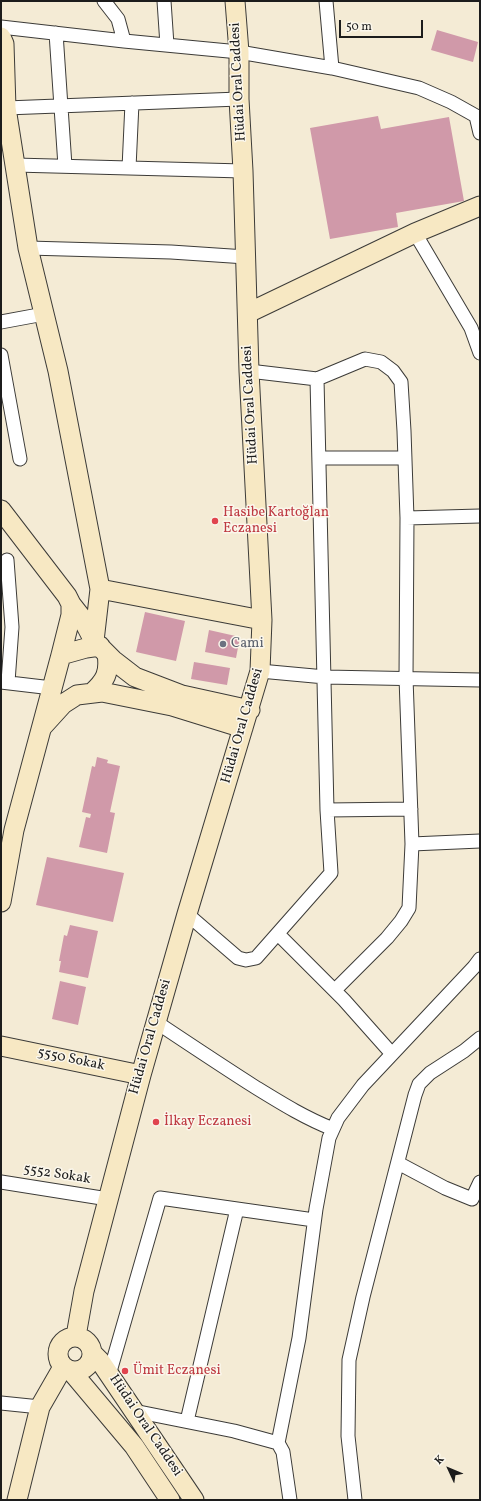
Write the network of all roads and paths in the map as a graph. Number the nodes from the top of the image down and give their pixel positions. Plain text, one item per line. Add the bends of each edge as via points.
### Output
1 (104, 1) edge
2 (164, 1) edge
3 (234, 1) edge
4 (326, 1) edge
5 (1, 27) edge
6 (56, 33) junction
7 (1, 37) edge
8 (124, 41) junction
9 (167, 45) junction
10 (239, 52) junction
11 (332, 68) junction
12 (239, 98) junction
13 (132, 103) junction
14 (61, 106) junction
15 (4, 109) edge
16 (478, 112) edge
17 (480, 133) edge
18 (15, 165) junction
19 (65, 166) junction
20 (129, 168) junction
21 (243, 172) junction
22 (480, 206) edge
23 (414, 233) junction
24 (28, 248) junction
25 (246, 257) junction
26 (248, 313) junction
27 (44, 314) junction
28 (1, 322) edge
29 (480, 353) edge
30 (1, 355) edge
31 (249, 371) junction
32 (317, 379) junction
33 (319, 458) junction
34 (405, 458) junction
35 (20, 459) dead end
36 (1, 510) edge
37 (480, 516) edge
38 (407, 518) junction
39 (7, 560) dead end
40 (100, 589) junction
41 (71, 604) junction
42 (262, 620) junction
43 (100, 647) junction
44 (61, 655) junction
45 (260, 671) junction
46 (324, 676) junction
47 (406, 678) junction
48 (480, 680) edge
49 (5, 682) edge
50 (52, 688) junction
51 (85, 694) junction
52 (250, 710) junction
53 (41, 728) junction
54 (243, 728) junction
55 (411, 809) junction
56 (327, 810) junction
57 (480, 841) edge
58 (412, 844) junction
59 (2, 892) edge
60 (187, 914) junction
61 (278, 934) junction
62 (480, 958) edge
63 (335, 990) junction
64 (156, 1022) junction
65 (480, 1038) edge
66 (1, 1046) edge
67 (392, 1054) junction
68 (141, 1074) junction
69 (333, 1129) junction
70 (398, 1163) junction
71 (1, 1182) edge
72 (480, 1182) edge
73 (108, 1199) junction
74 (237, 1209) junction
75 (314, 1220) junction
76 (76, 1336) junction
77 (93, 1354) junction
78 (67, 1369) junction
79 (110, 1375) junction
80 (1, 1404) edge
81 (40, 1407) junction
82 (134, 1410) junction
83 (187, 1421) junction
84 (278, 1443) junction
85 (17, 1500) edge
86 (170, 1500) edge
87 (194, 1500) edge
88 (290, 1500) edge
89 (355, 1500) edge

1 - 8 street via 118,18
2 - 9 street
3 - 10 street, Hüdai Oral Caddesi
4 - 11 street
5 - 6 street
6 - 8 street
6 - 14 street
7 - 15 street via 4,44
8 - 9 street
9 - 10 street
10 - 11 street
10 - 12 street, Hüdai Oral Caddesi
11 - 16 street via 419,88
12 - 13 street
12 - 21 street, Hüdai Oral Caddesi
13 - 14 street
13 - 20 street
14 - 15 street
14 - 19 street
15 - 18 street
16 - 17 street
18 - 19 street
18 - 24 street
19 - 20 street
20 - 21 street
21 - 25 street, Hüdai Oral Caddesi
22 - 23 street
23 - 26 street
23 - 29 street via 470,328
24 - 25 street
24 - 27 street
25 - 26 street, Hüdai Oral Caddesi
26 - 31 street, Hüdai Oral Caddesi
27 - 28 street
27 - 40 street via 60,378
30 - 35 street
31 - 32 street
31 - 42 street, Hüdai Oral Caddesi
32 - 33 street
32 - 34 street via 365,359 380,362 393,371 401,382
33 - 34 street
33 - 46 street
34 - 38 street
36 - 41 street
37 - 38 street
38 - 47 street
39 - 49 street via 12,627
40 - 41 street
40 - 42 street
40 - 43 street
41 - 43 street
41 - 44 street
42 - 45 street, Hüdai Oral Caddesi
43 - 44 street
43 - 51 street via 109,666 107,674 100,685
43 - 52 street via 134,677 182,695
44 - 50 street
45 - 46 street
45 - 52 street, Hüdai Oral Caddesi
46 - 47 street
46 - 56 street
47 - 48 street
47 - 55 street
49 - 50 street
50 - 51 street
50 - 53 street
51 - 53 street via 63,704
51 - 54 street via 102,692 172,706
52 - 54 street, Hüdai Oral Caddesi
53 - 59 street via 14,830
54 - 60 street, Hüdai Oral Caddesi
55 - 56 street
55 - 58 street
56 - 61 street via 331,873
57 - 58 street
58 - 63 street via 409,908 387,938
60 - 61 street via 238,958 246,960 256,958
60 - 64 street, Hüdai Oral Caddesi
61 - 63 street
62 - 67 street
63 - 67 street
64 - 68 street, Hüdai Oral Caddesi
64 - 69 street via 285,1105 314,1122
65 - 70 street via 418,1084
66 - 68 street, 5550 Sokak
67 - 69 street via 363,1085 338,1118
68 - 73 street, Hüdai Oral Caddesi
69 - 75 street
70 - 72 street via 444,1188 472,1199
70 - 89 street via 349,1360 348,1436
71 - 73 street, 5552 Sokak
73 - 76 street, Hüdai Oral Caddesi via 84,1290
74 - 75 street
74 - 79 street via 160,1198
74 - 83 street
75 - 84 street via 299,1338
76 - 77 street via 88,1341
76 - 78 street via 63,1342 58,1350 58,1357
77 - 78 street via 88,1366 80,1371
77 - 79 street, Hüdai Oral Caddesi
78 - 81 street
78 - 86 street, Hüdai Oral Caddesi via 134,1446
79 - 82 street, Hüdai Oral Caddesi
80 - 81 street
81 - 85 street
82 - 83 street
82 - 87 street, Hüdai Oral Caddesi
83 - 84 street
84 - 88 street via 283,1452

